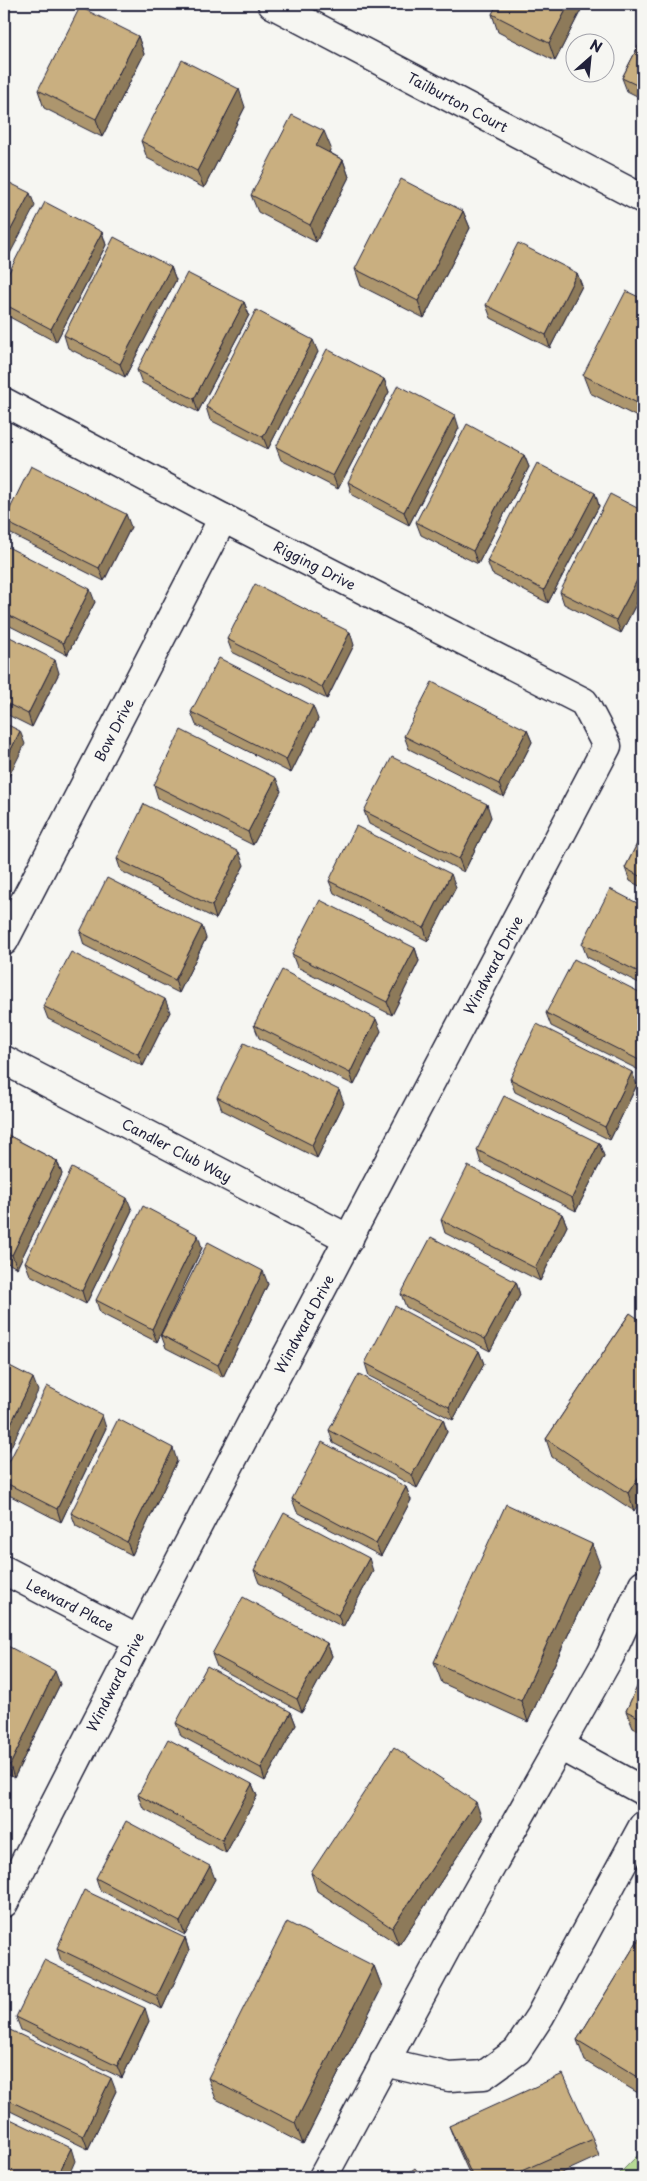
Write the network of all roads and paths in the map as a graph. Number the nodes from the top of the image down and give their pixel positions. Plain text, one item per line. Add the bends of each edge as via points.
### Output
1 (272, 4) edge
2 (643, 199) edge
3 (4, 402) edge
4 (223, 518) junction
5 (607, 746) joint
6 (4, 941) edge
7 (4, 1060) edge
8 (349, 1240) junction
9 (4, 1570) edge
10 (643, 1584) edge
11 (137, 1639) junction
12 (560, 1746) junction
13 (643, 1791) edge
14 (643, 1826) edge
15 (4, 1903) edge
16 (384, 2062) junction
17 (323, 2177) edge

1 - 2 street, Tailburton Court
3 - 4 street, Rigging Drive
4 - 5 street, Rigging Drive via 584,702
4 - 6 street, Bow Drive
5 - 8 street, Windward Drive
7 - 8 street, Candler Club Way
8 - 11 street, Windward Drive
9 - 11 street, Leeward Place
10 - 12 street via 610,1656
11 - 15 street, Windward Drive
12 - 13 street
12 - 16 street
14 - 16 street via 540,2016 517,2051 484,2075 449,2077
16 - 17 street

